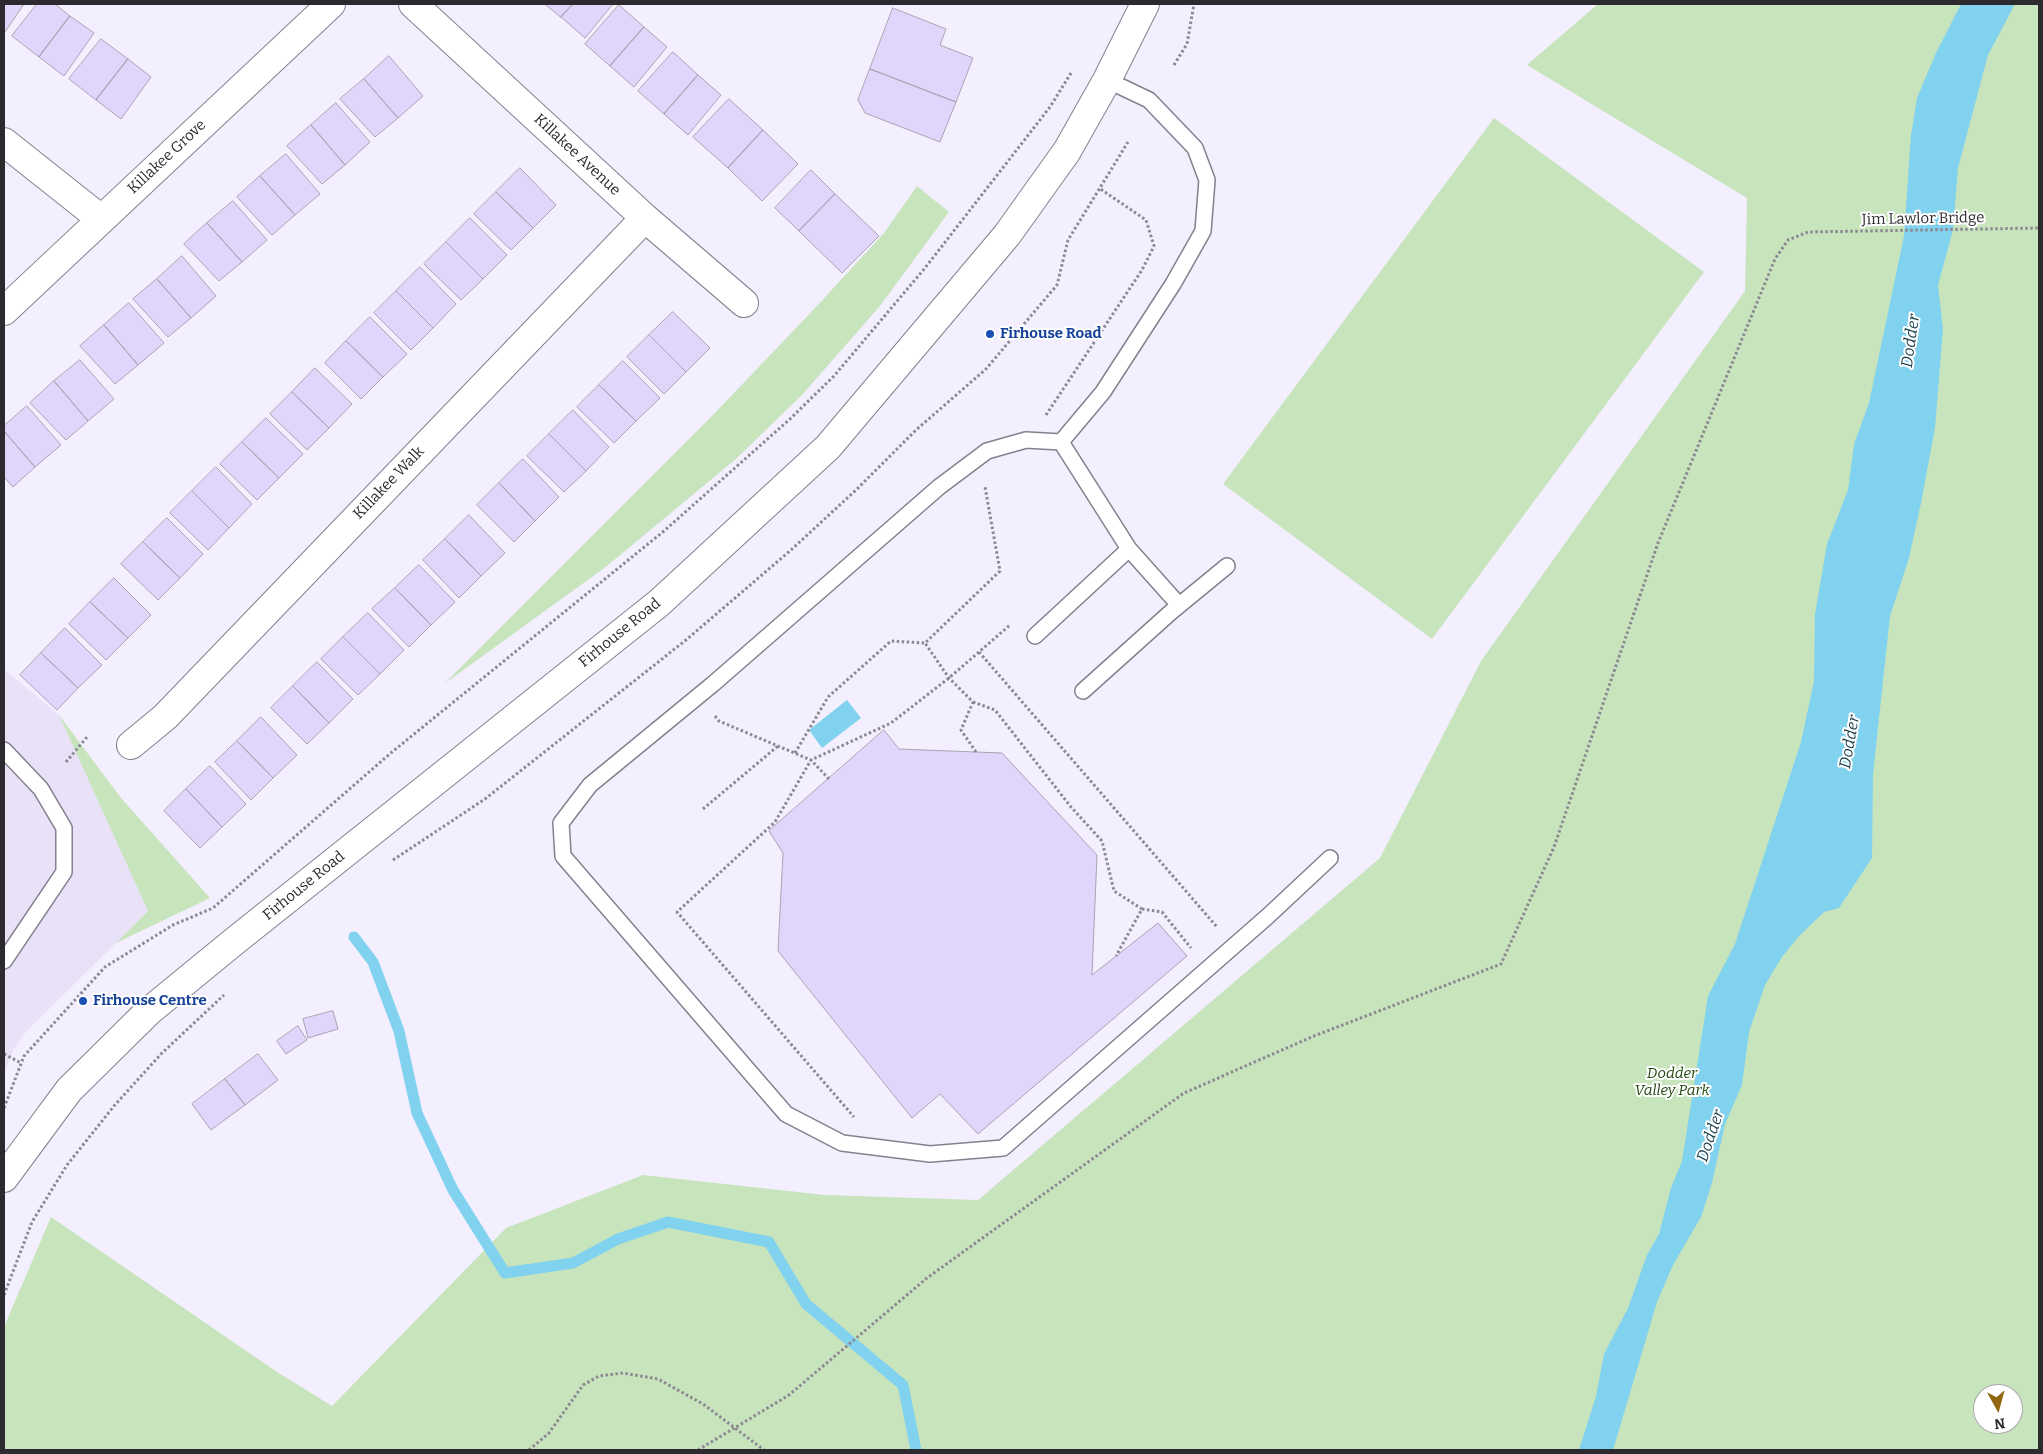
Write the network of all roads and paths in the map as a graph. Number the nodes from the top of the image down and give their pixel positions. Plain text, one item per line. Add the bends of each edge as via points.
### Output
1 (331, 4) edge
2 (413, 4) edge
3 (1145, 4) edge
4 (1194, 4) edge
5 (1174, 65) dead end
6 (1073, 69) dead end
7 (1107, 80) junction
8 (4, 142) edge
9 (1128, 142) dead end
10 (1099, 188) junction
11 (645, 218) junction
12 (101, 219) junction
13 (2039, 228) edge
14 (744, 304) dead end
15 (4, 311) edge
16 (1026, 440) junction
17 (1061, 442) junction
18 (985, 485) dead end
19 (1129, 549) junction
20 (1227, 566) dead end
21 (1180, 605) junction
22 (1015, 620) dead end
23 (1035, 636) dead end
24 (924, 643) junction
25 (979, 652) junction
26 (949, 678) junction
27 (1082, 691) dead end
28 (973, 702) junction
29 (719, 721) dead end
30 (87, 737) dead end
31 (132, 745) dead end
32 (778, 746) junction
33 (4, 750) edge
34 (976, 752) dead end
35 (795, 753) junction
36 (811, 760) junction
37 (66, 762) dead end
38 (829, 779) dead end
39 (703, 809) dead end
40 (1330, 858) dead end
41 (385, 865) dead end
42 (1142, 909) junction
43 (1222, 932) dead end
44 (1196, 954) dead end
45 (1116, 956) dead end
46 (4, 961) edge
47 (228, 991) dead end
48 (4, 1054) edge
49 (20, 1063) junction
50 (4, 1108) edge
51 (858, 1120) dead end
52 (4, 1178) edge
53 (4, 1295) edge
54 (734, 1428) junction
55 (529, 1450) edge
56 (698, 1450) edge
57 (764, 1450) edge

1 - 12 street, Killakee Grove
2 - 11 street, Killakee Avenue
3 - 7 street, Firhouse Road
4 - 5 path via 1187,44
6 - 49 path via 1050,107 925,268 827,382 751,455 664,531 392,752 213,908 173,925 105,967
7 - 17 lane via 1149,100 1195,148 1207,180 1203,231 1103,392
7 - 52 street, Firhouse Road via 1067,151 1007,235 828,447 658,603 148,1012 69,1090
8 - 12 street
9 - 10 path
10 - 16 path via 1146,220 1154,246 1142,270 1050,410
10 - 41 path via 1068,240 1057,285 986,368 792,550 686,640 485,799
11 - 14 street, Killakee Avenue
11 - 31 street, Killakee Walk via 164,716
12 - 15 street, Killakee Grove
13 - 54 path, Jim Lawlor Bridge via 1808,232 1788,240 1775,259 1658,543 1554,847 1501,964 1314,1036 1184,1093 927,1278 789,1395
16 - 17 lane
16 - 40 lane via 987,451 939,487 713,684 590,785 561,823 563,856 786,1114 842,1143 930,1154 1002,1148
17 - 19 lane
18 - 24 path via 1000,570
19 - 21 lane
19 - 23 lane
20 - 21 lane
21 - 27 lane
22 - 25 path
24 - 26 path
24 - 35 path via 891,641 828,697
25 - 26 path
25 - 43 path
26 - 28 path
26 - 36 path via 891,723
28 - 34 path via 961,730
28 - 42 path via 995,710 1071,807 1102,841 1114,891
29 - 32 path
30 - 37 path
32 - 35 path
32 - 39 path
33 - 46 lane via 41,788 64,828 64,872
35 - 36 path
36 - 38 path
36 - 51 path via 775,822 677,912
42 - 44 path via 1162,912
42 - 45 path
47 - 53 path via 161,1054 67,1165 32,1222
48 - 49 path
49 - 50 path
54 - 55 path via 703,1404 658,1379 623,1373 599,1376 583,1385 549,1433
54 - 56 path
54 - 57 path

